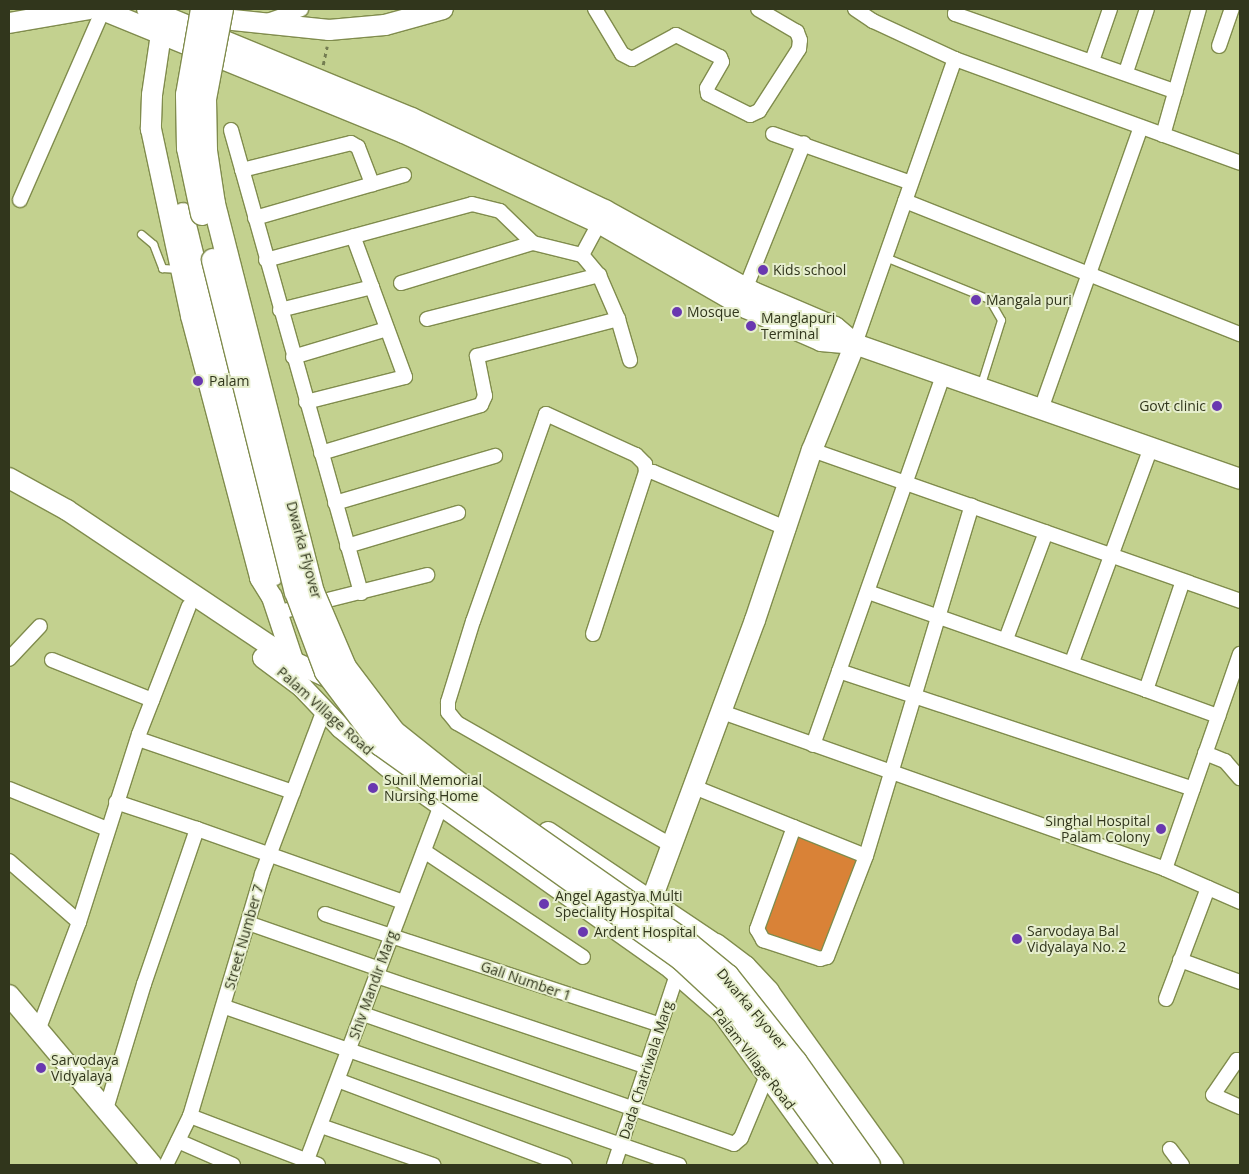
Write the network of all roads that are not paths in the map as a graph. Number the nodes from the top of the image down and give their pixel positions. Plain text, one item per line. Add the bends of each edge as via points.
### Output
1 (97, 9) edge
2 (147, 9) edge
3 (193, 9) edge
4 (202, 9) edge
5 (222, 9) edge
6 (233, 9) edge
7 (301, 9) edge
8 (442, 9) edge
9 (595, 9) edge
10 (758, 9) edge
11 (855, 9) edge
12 (956, 9) edge
13 (1110, 9) edge
14 (1147, 9) edge
15 (1200, 9) edge
16 (1232, 9) edge
17 (9, 23) edge
18 (262, 23) junction
19 (170, 31) junction
20 (1220, 46) dead end
21 (955, 59) junction
22 (1092, 61) junction
23 (200, 69) junction
24 (1126, 72) junction
25 (1176, 92) junction
26 (1141, 127) junction
27 (231, 130) dead end
28 (773, 134) dead end
29 (1163, 135) junction
30 (804, 143) junction
31 (467, 153) junction
32 (1240, 163) edge
33 (242, 170) junction
34 (404, 175) dead end
35 (911, 183) junction
36 (372, 184) junction
37 (20, 200) dead end
38 (905, 201) junction
39 (602, 217) junction
40 (254, 218) junction
41 (141, 234) dead end
42 (353, 236) junction
43 (533, 243) junction
44 (582, 254) junction
45 (885, 257) junction
46 (266, 260) junction
47 (181, 268) junction
48 (599, 275) junction
49 (1088, 275) junction
50 (401, 282) dead end
51 (372, 287) junction
52 (746, 287) junction
53 (280, 310) junction
54 (427, 319) dead end
55 (618, 319) junction
56 (388, 330) junction
57 (1240, 334) edge
58 (854, 344) junction
59 (294, 357) junction
60 (630, 360) dead end
61 (944, 374) junction
62 (980, 387) junction
63 (306, 402) junction
64 (1041, 409) junction
65 (1151, 447) junction
66 (812, 450) junction
67 (321, 453) junction
68 (495, 456) dead end
69 (646, 472) junction
70 (9, 478) edge
71 (1240, 479) edge
72 (907, 484) junction
73 (9, 491) edge
74 (335, 503) junction
75 (972, 506) junction
76 (458, 513) dead end
77 (788, 528) junction
78 (1046, 532) junction
79 (347, 546) junction
80 (1111, 556) junction
81 (428, 575) dead end
82 (1183, 581) junction
83 (868, 592) junction
84 (361, 593) junction
85 (1240, 601) edge
86 (274, 605) junction
87 (189, 606) junction
88 (938, 616) junction
89 (40, 626) dead end
90 (593, 634) dead end
91 (1006, 639) junction
92 (9, 659) edge
93 (52, 660) dead end
94 (1239, 660) edge
95 (294, 662) junction
96 (1072, 662) junction
97 (839, 671) junction
98 (302, 688) junction
99 (1146, 690) junction
100 (914, 696) junction
101 (152, 700) junction
102 (324, 710) junction
103 (722, 712) junction
104 (1218, 716) junction
105 (138, 739) junction
106 (813, 745) junction
107 (1205, 753) junction
108 (890, 772) junction
109 (1240, 778) edge
110 (694, 787) junction
111 (9, 789) edge
112 (1193, 790) junction
113 (293, 792) junction
114 (116, 802) junction
115 (441, 805) junction
116 (794, 827) junction
117 (197, 829) junction
118 (108, 830) junction
119 (673, 846) junction
120 (424, 851) junction
121 (270, 854) junction
122 (866, 856) junction
123 (9, 861) edge
124 (1165, 869) junction
125 (1208, 888) junction
126 (403, 902) junction
127 (652, 902) junction
128 (1240, 902) edge
129 (325, 914) dead end
130 (79, 922) junction
131 (248, 923) junction
132 (391, 936) junction
133 (632, 941) junction
134 (716, 945) junction
135 (583, 957) dead end
136 (1180, 960) junction
137 (378, 973) junction
138 (677, 974) junction
139 (1240, 982) edge
140 (9, 995) edge
141 (1166, 999) dead end
142 (225, 1007) junction
143 (363, 1014) junction
144 (661, 1026) junction
145 (39, 1028) junction
146 (350, 1050) junction
147 (1240, 1061) edge
148 (647, 1067) junction
149 (768, 1072) junction
150 (340, 1081) junction
151 (1240, 1107) edge
152 (106, 1109) junction
153 (633, 1110) junction
154 (190, 1116) junction
155 (321, 1126) junction
156 (178, 1142) junction
157 (620, 1147) junction
158 (1170, 1149) dead end
159 (310, 1164) edge
160 (152, 1165) edge
161 (166, 1165) edge
162 (233, 1165) edge
163 (433, 1165) edge
164 (565, 1165) edge
165 (614, 1165) edge
166 (679, 1165) edge
167 (832, 1165) edge
168 (848, 1165) edge
169 (869, 1165) edge
170 (881, 1165) edge
171 (892, 1165) edge
172 (1182, 1165) edge

1 - 17 street
1 - 19 street
1 - 37 street
2 - 19 street
3 - 23 main road, bridge
4 - 23 main road, Dwarka Flyover, bridge
5 - 23 main road, Dwarka Flyover, bridge
6 - 23 main road, bridge
7 - 18 street
8 - 18 street via 385,25 329,30
9 - 10 street via 622,54 632,59 676,35 720,57 722,62 707,88 708,94 750,115 759,111 799,49 800,40 797,32
11 - 21 street via 873,21
12 - 22 street via 955,14
13 - 22 street
14 - 24 street
15 - 25 street
16 - 20 street
18 - 19 street via 185,15
19 - 31 street
19 - 31 street via 321,80
19 - 47 street via 152,95 152,129
19 - 86 street via 163,112 168,156 274,577
21 - 26 street
21 - 35 street
22 - 24 street
23 - 168 main road, Dwarka Flyover, bridge via 187,95 188,148 199,202 296,592 326,672 381,745 681,959 736,1010
23 - 169 main road, Dwarka Flyover, bridge via 214,204 313,592 345,667 394,732 453,779 689,944 728,976 796,1062
24 - 25 street
25 - 29 street
26 - 29 street
26 - 49 street
27 - 33 street
28 - 30 street
29 - 32 street
30 - 35 street
30 - 52 street
31 - 39 street
33 - 36 street via 351,143 358,146
33 - 40 street
34 - 36 street
35 - 38 street
36 - 40 street
38 - 45 street
38 - 49 street
39 - 44 street
39 - 52 street
39 - 58 street via 746,308 821,341
40 - 46 street
41 - 47 lane via 153,244 162,268
42 - 43 street via 472,204 500,210
42 - 46 street
42 - 51 street
43 - 44 street
43 - 50 street
44 - 48 street
45 - 58 street
45 - 62 lane via 989,300 1001,320
46 - 53 street
47 - 86 street via 260,578
48 - 54 street
48 - 55 street
49 - 57 street
49 - 64 street
51 - 53 street
51 - 56 street
52 - 58 street via 835,327
53 - 59 street
55 - 60 street
55 - 67 street via 477,356 485,396 481,405
56 - 59 street
56 - 63 street via 405,377
58 - 61 street
58 - 66 street
59 - 63 street
61 - 62 street
61 - 72 street
62 - 64 street
63 - 67 street
64 - 65 street
65 - 71 street
65 - 80 street
66 - 72 street
66 - 77 street
67 - 74 street
68 - 74 street
69 - 77 street via 653,472
69 - 90 street
69 - 119 street via 644,461 636,455 554,416 544,415 447,708 457,723
70 - 95 street, Palam Village Road via 67,510
72 - 75 street
72 - 83 street
73 - 87 street, Palam Village Road
74 - 79 street
75 - 78 street
75 - 88 street
76 - 79 street
77 - 103 street
78 - 80 street
78 - 91 street
79 - 84 street
80 - 82 street
80 - 96 street
81 - 84 street
82 - 85 street
82 - 99 street
83 - 88 street
83 - 97 street
84 - 86 street
86 - 95 street
87 - 98 street, Palam Village Road
87 - 101 street
88 - 91 street
88 - 100 street
89 - 92 street
91 - 96 street
93 - 101 street
94 - 104 street
95 - 98 street
95 - 127 street, Palam Village Road via 356,691 458,772
96 - 99 street
97 - 100 street
97 - 106 street
98 - 102 street, Palam Village Road
99 - 104 street
100 - 108 street
100 - 112 street
101 - 105 street
102 - 113 street, Street Number 7
102 - 115 street, Palam Village Road via 394,772
103 - 106 street
103 - 110 street
104 - 107 street
105 - 113 street
105 - 114 street
106 - 108 street
107 - 109 street via 1225,761
107 - 112 street
108 - 122 street
108 - 124 street
110 - 116 street
110 - 119 street
111 - 118 street
112 - 124 street
113 - 121 street, Street Number 7
114 - 117 street
114 - 118 street
115 - 120 street, Shiv Mandir Marg
115 - 133 street, Palam Village Road
116 - 122 street
116 - 122 street via 757,929 763,940 820,960 827,957
117 - 121 street
117 - 152 street
118 - 130 street
119 - 127 street
120 - 126 street, Shiv Mandir Marg
120 - 135 street
121 - 126 street
121 - 131 street, Street Number 7
123 - 130 street
124 - 125 street
125 - 128 street
125 - 136 street
126 - 132 street, Shiv Mandir Marg
127 - 133 street
127 - 134 street, Palam Village Road
129 - 132 street, Gali Number 1
130 - 145 street
131 - 137 street
131 - 142 street, Street Number 7
132 - 137 street, Shiv Mandir Marg
132 - 144 street, Gali Number 1
133 - 138 street, Palam Village Road
134 - 170 street, Palam Village Road via 764,996
134 - 171 main road via 746,967 768,992
136 - 139 street
136 - 141 street
137 - 143 street, Shiv Mandir Marg
137 - 148 street
138 - 144 street, Dada Chatriwala Marg
138 - 149 street, Palam Village Road via 722,1013
140 - 145 street
142 - 146 street
142 - 154 street, Street Number 7
143 - 146 street, Shiv Mandir Marg
143 - 153 street
144 - 148 street, Dada Chatriwala Marg
145 - 152 street
146 - 150 street, Shiv Mandir Marg
146 - 157 street
147 - 151 street via 1237,1060 1213,1095
148 - 153 street, Dada Chatriwala Marg
149 - 153 street via 741,1138 734,1144
149 - 167 street, Palam Village Road
150 - 155 street, Shiv Mandir Marg
150 - 164 street
152 - 160 street
153 - 157 street, Dada Chatriwala Marg
154 - 156 street, Street Number 7
154 - 159 street
155 - 159 street, Shiv Mandir Marg
155 - 163 street
156 - 161 street, Street Number 7
156 - 162 street
157 - 165 street, Dada Chatriwala Marg
157 - 166 street
158 - 172 street

